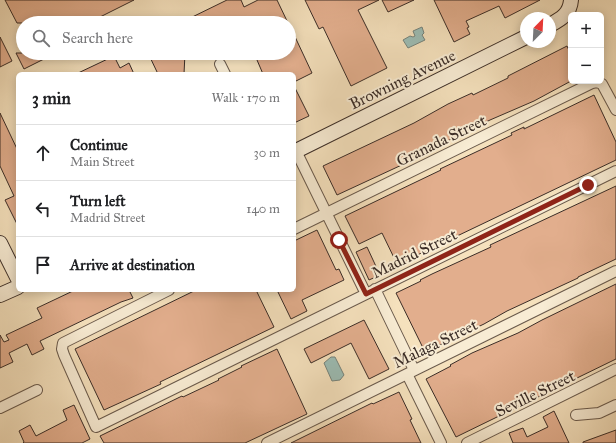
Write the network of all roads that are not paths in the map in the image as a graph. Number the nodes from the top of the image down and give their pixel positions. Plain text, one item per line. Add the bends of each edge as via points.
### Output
1 (571, 4) edge
2 (556, 22) edge
3 (520, 40) edge
4 (220, 64) dead end
5 (224, 72) edge
6 (616, 110) edge
7 (296, 151) edge
8 (296, 153) edge
9 (616, 171) edge
10 (326, 214) junction
11 (296, 228) edge
12 (0, 243) edge
13 (616, 271) edge
14 (16, 275) edge
15 (16, 287) edge
16 (375, 289) junction
17 (165, 292) edge
18 (366, 294) junction
19 (0, 296) edge
20 (616, 370) edge
21 (410, 372) junction
22 (37, 390) dead end
23 (616, 405) edge
24 (0, 408) edge
25 (576, 415) dead end
26 (267, 443) edge
27 (441, 443) edge
28 (467, 443) edge

1 - 2 street via 563,18
3 - 7 street, Browning Avenue
4 - 5 street
6 - 10 street, Granada Street via 602,84 592,83
8 - 10 street
9 - 16 street, Madrid Street
10 - 11 street, Granada Street
10 - 18 street
12 - 14 street
13 - 21 street, Malaga Street
15 - 19 street
16 - 18 street, Madrid Street
16 - 21 street
17 - 18 street, Madrid Street via 64,343 62,349 96,426
20 - 28 street, Seville Street
21 - 26 street, Malaga Street
21 - 27 street
22 - 24 street
23 - 25 street via 599,413

